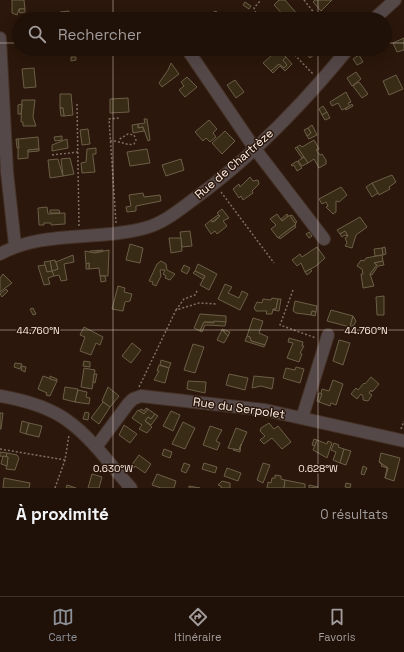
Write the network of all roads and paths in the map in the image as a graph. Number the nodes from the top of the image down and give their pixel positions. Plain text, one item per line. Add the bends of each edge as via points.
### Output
1 (261, 0) edge
2 (304, 0) edge
3 (395, 0) edge
4 (255, 12) edge
5 (313, 12) edge
6 (382, 12) edge
7 (0, 38) edge
8 (192, 56) edge
9 (296, 56) edge
10 (342, 56) edge
11 (321, 82) junction
12 (77, 104) dead end
13 (119, 118) dead end
14 (118, 140) junction
15 (110, 141) junction
16 (255, 149) junction
17 (78, 152) junction
18 (52, 155) dead end
19 (215, 184) junction
20 (323, 231) dead end
21 (117, 234) junction
22 (79, 237) junction
23 (16, 245) junction
24 (0, 254) edge
25 (274, 263) dead end
26 (198, 289) dead end
27 (293, 290) dead end
28 (217, 304) dead end
29 (176, 310) junction
30 (324, 338) joint
31 (0, 396) edge
32 (133, 399) junction
33 (302, 418) junction
34 (71, 423) junction
35 (404, 441) edge
36 (96, 448) junction
37 (0, 449) edge
38 (65, 460) junction
39 (56, 488) edge
40 (131, 488) edge

1 - 4 path via 254,8
2 - 5 path
3 - 6 street
7 - 23 street via 7,172
8 - 16 street
9 - 11 path
10 - 11 street, Rue de Chartrèze
11 - 16 street, Rue de Chartrèze
12 - 17 path
13 - 15 path via 109,119
14 - 14 path via 129,145 134,144 136,140 134,135 128,134
14 - 15 path
15 - 21 path
16 - 19 street, Rue de Chartrèze
16 - 20 street
17 - 18 path
17 - 22 path
19 - 21 street, Rue de Chartrèze via 171,216 147,228
19 - 25 path
21 - 22 street, Rue de Chartrèze
22 - 23 street, Rue de Chartrèze
23 - 24 street, Rue de Chartrèze
26 - 29 path via 195,295 184,299
27 - 30 path via 280,325
28 - 29 path via 199,303
29 - 32 path
30 - 33 street
31 - 34 street via 40,406
32 - 33 street, Rue du Serpolet via 150,396 264,410
32 - 36 street
33 - 35 street, Rue du Serpolet
34 - 36 street
34 - 38 path
36 - 40 street
37 - 38 path
38 - 39 path

